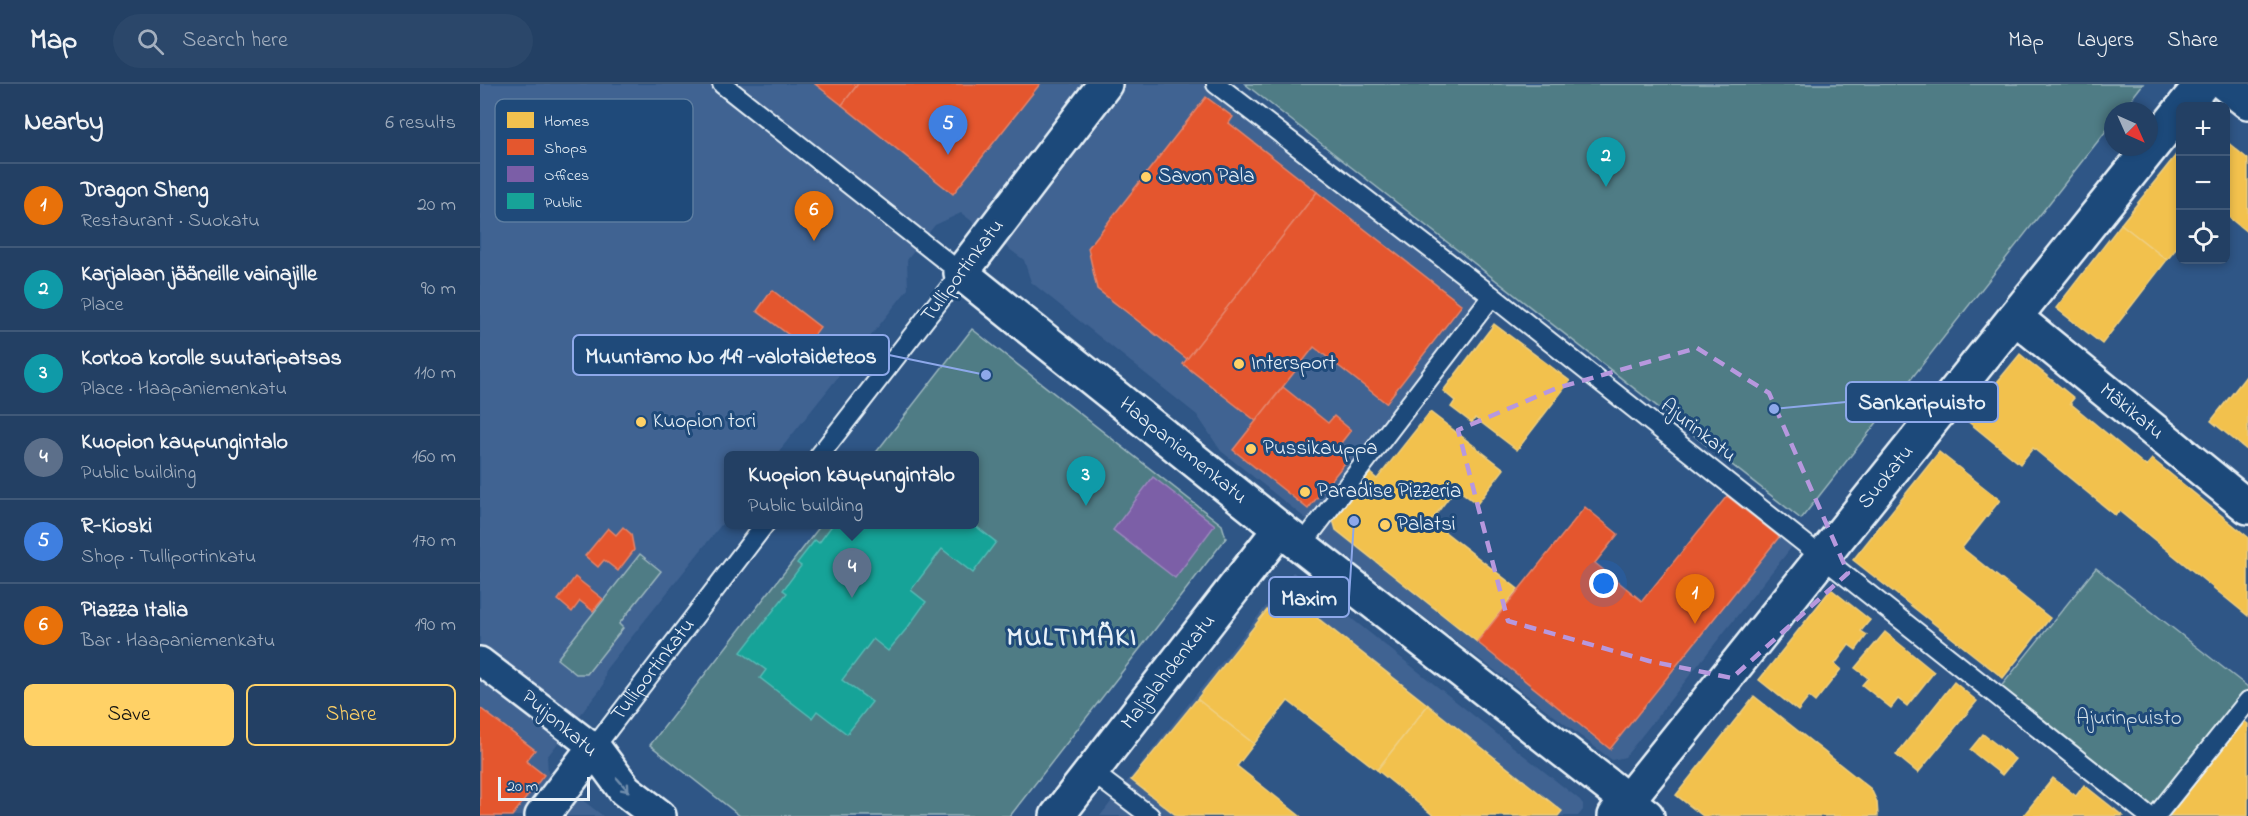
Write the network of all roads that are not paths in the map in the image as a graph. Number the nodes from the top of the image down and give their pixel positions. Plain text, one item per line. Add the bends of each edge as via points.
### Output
1 (722, 84) edge
2 (1105, 84) edge
3 (1216, 84) edge
4 (2202, 84) edge
5 (2225, 84) edge
6 (2187, 102) edge
7 (2248, 102) edge
8 (2176, 117) edge
9 (961, 273) junction
10 (1492, 296) junction
11 (2015, 317) junction
12 (823, 451) edge
13 (2248, 507) edge
14 (762, 529) edge
15 (1291, 538) junction
16 (1822, 558) junction
17 (480, 660) edge
18 (2248, 701) edge
19 (594, 748) junction
20 (1092, 772) junction
21 (1630, 811) edge
22 (542, 816) edge
23 (659, 816) edge
24 (1057, 816) edge
25 (1150, 816) edge
26 (2149, 816) edge
27 (2156, 816) edge

1 - 9 lane, Haapaniemenkatu
2 - 9 street, Tulliportinkatu
3 - 10 lane, Ajurinkatu
4 - 6 street
5 - 7 street
8 - 11 street, Suokatu
9 - 12 lane, Tulliportinkatu
9 - 15 street, Haapaniemenkatu
10 - 15 lane
10 - 16 lane, Ajurinkatu
11 - 13 street, Mäkikatu
11 - 16 street, Suokatu
14 - 19 lane, Tulliportinkatu
15 - 20 street, Maljalahdenkatu
15 - 21 street, Haapaniemenkatu
16 - 21 street, Suokatu
16 - 26 lane, Ajurinkatu
17 - 19 street, Puijonkatu
18 - 27 lane
19 - 22 street, Tulliportinkatu
19 -> 23 street, Puijonkatu via 625,790
20 - 24 street, Maljalahdenkatu
20 - 25 lane

